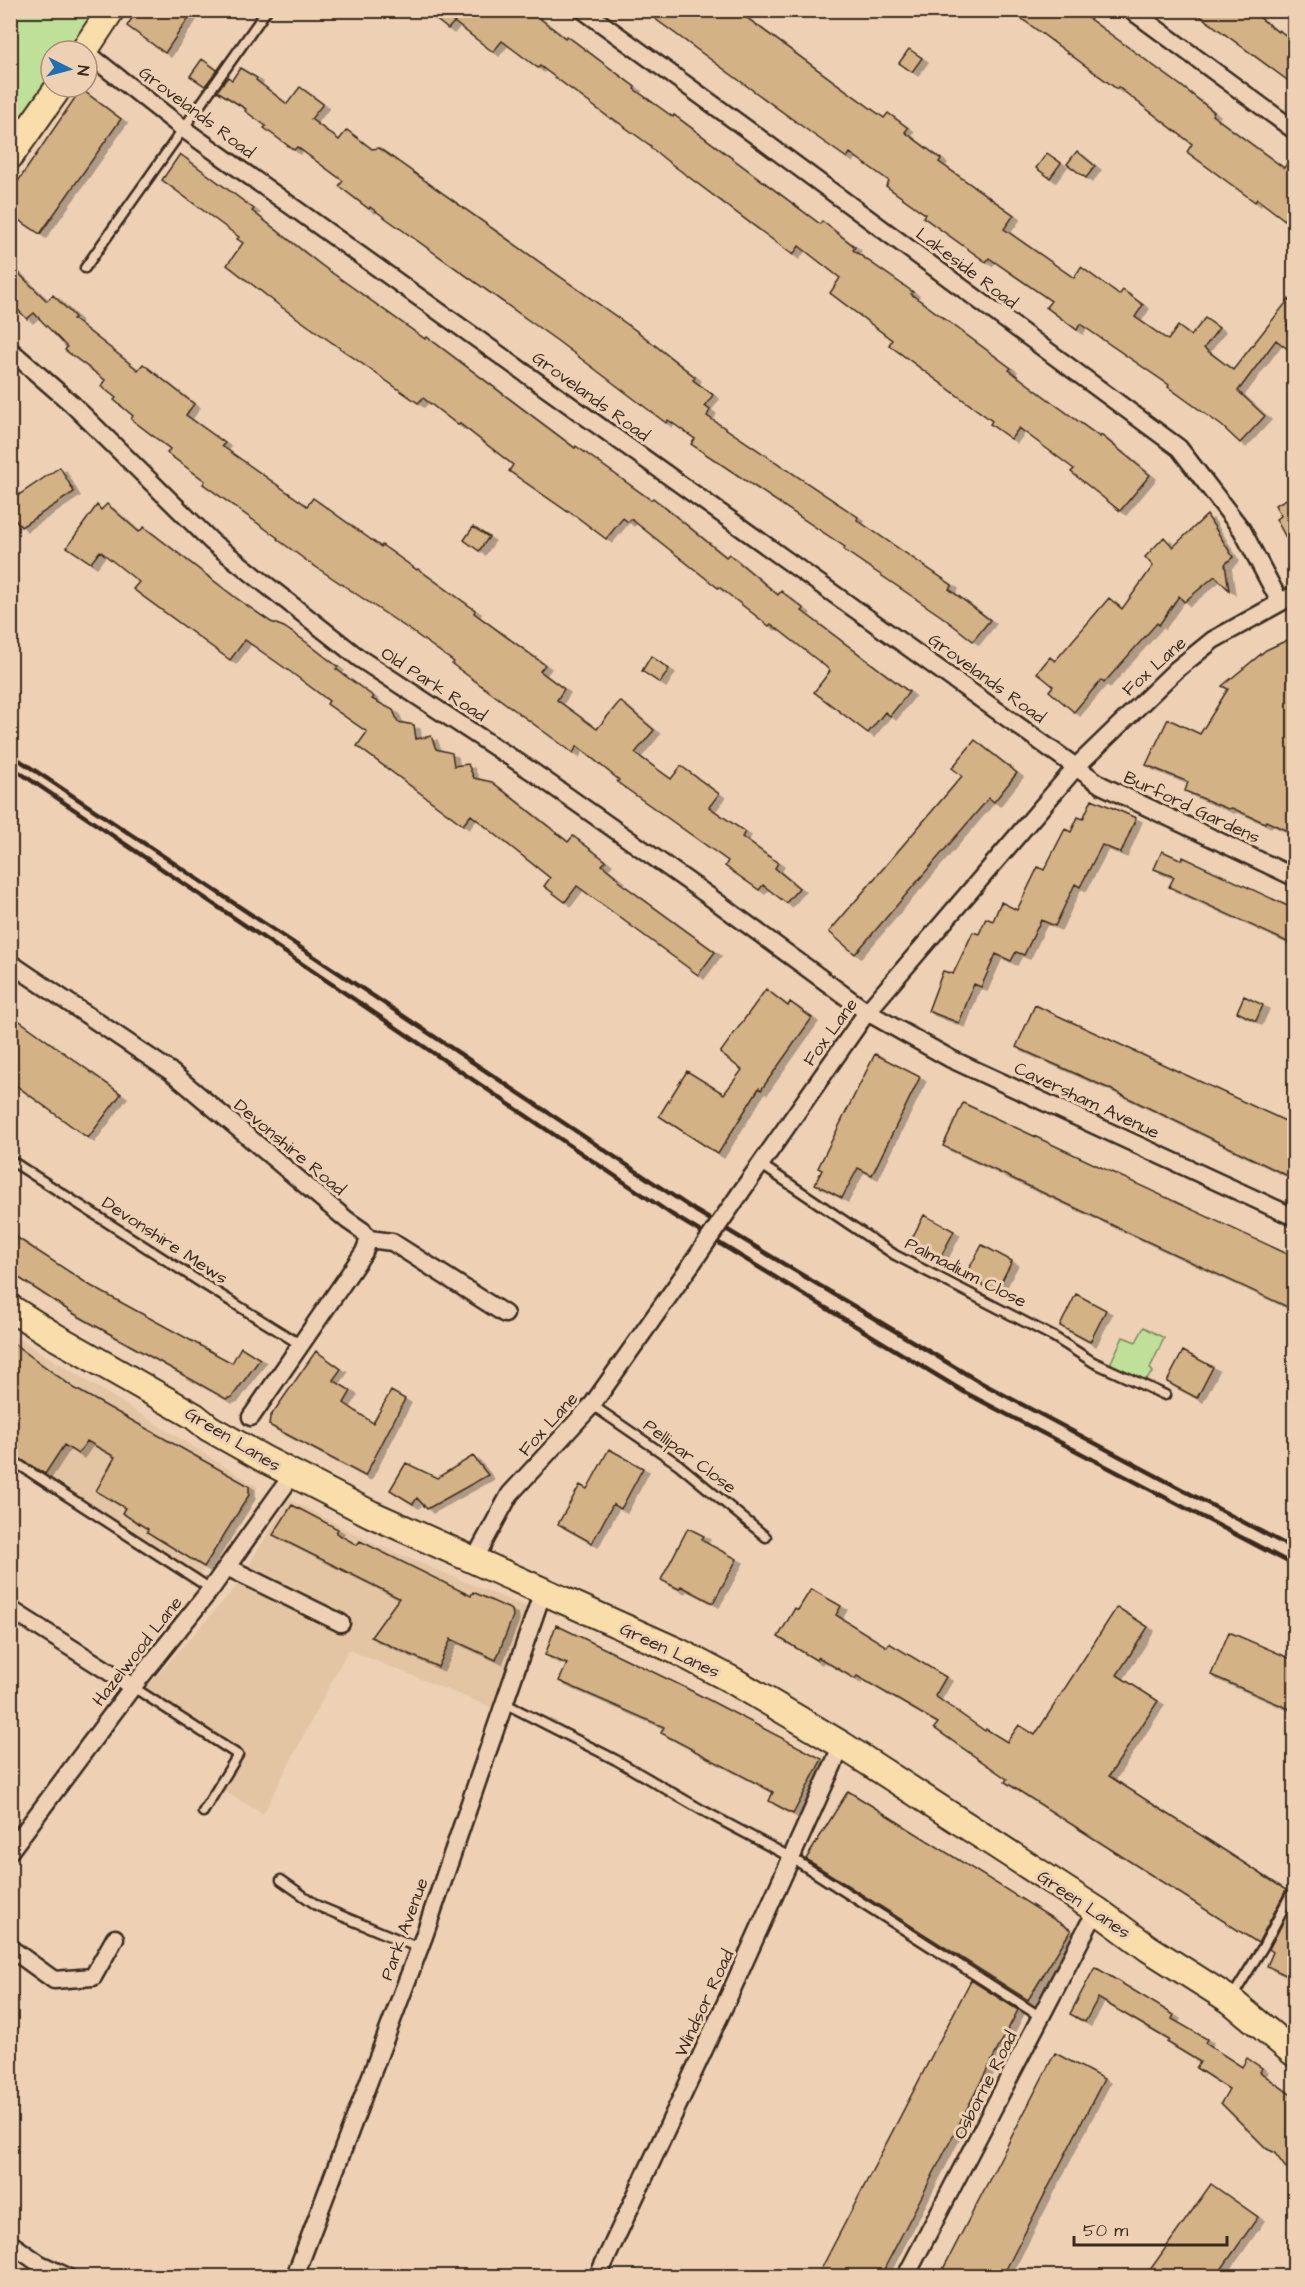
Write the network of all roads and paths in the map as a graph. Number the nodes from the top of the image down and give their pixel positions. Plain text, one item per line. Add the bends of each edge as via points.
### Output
1 (111, 10) edge
2 (267, 10) edge
3 (583, 10) edge
4 (1131, 10) edge
5 (94, 39) edge
6 (99, 62) edge
7 (50, 99) edge
8 (184, 129) junction
9 (1294, 130) edge
10 (10, 156) edge
11 (85, 268) dead end
12 (10, 350) edge
13 (1287, 599) edge
14 (1076, 767) junction
15 (1294, 877) edge
16 (10, 963) edge
17 (867, 1012) junction
18 (10, 1160) edge
19 (759, 1164) junction
20 (1294, 1217) edge
21 (369, 1239) junction
22 (10, 1308) edge
23 (506, 1314) dead end
24 (302, 1345) junction
25 (1165, 1395) dead end
26 (592, 1405) junction
27 (251, 1417) dead end
28 (10, 1459) edge
29 (292, 1474) junction
30 (766, 1537) dead end
31 (473, 1562) junction
32 (227, 1567) junction
33 (211, 1589) junction
34 (543, 1591) junction
35 (10, 1610) edge
36 (341, 1623) dead end
37 (133, 1687) junction
38 (504, 1703) junction
39 (842, 1745) junction
40 (204, 1812) dead end
41 (10, 1851) edge
42 (792, 1858) junction
43 (280, 1880) dead end
44 (1294, 1888) edge
45 (1098, 1911) junction
46 (116, 1938) dead end
47 (10, 1948) edge
48 (419, 1948) junction
49 (1230, 2000) junction
50 (1041, 2017) junction
51 (1294, 2053) edge
52 (10, 2243) edge
53 (66, 2277) edge
54 (295, 2277) edge
55 (598, 2277) edge
56 (906, 2277) edge

1 - 5 main road
2 - 8 lane
3 - 13 street, Lakeside Road via 1179,448 1242,530
4 - 9 street
6 - 8 street, Grovelands Road
7 - 10 main road
8 - 11 lane
8 - 14 street, Grovelands Road
12 - 17 street, Old Park Road via 212,542 358,658 533,772
13 - 14 street, Fox Lane via 1213,640 1176,670
14 - 15 street, Burford Gardens via 1101,785
14 - 17 street, Fox Lane
16 - 21 street, Devonshire Road via 170,1071
17 - 19 street, Fox Lane
17 - 20 street, Caversham Avenue via 951,1059
18 - 24 lane, Devonshire Mews
19 - 25 lane, Palmadium Close via 895,1255 1034,1326 1093,1362
19 - 26 street, Fox Lane, bridge
21 - 23 street via 392,1242
21 - 24 street
22 - 29 main road, Green Lanes
24 - 27 street
26 - 30 lane, Pellipar Close via 678,1464
26 - 31 street, Fox Lane via 510,1494
28 - 33 lane
29 - 31 main road, Green Lanes
29 - 32 street, Hazelwood Lane
31 - 34 main road, Green Lanes
32 - 33 street, Hazelwood Lane
32 - 36 street
33 - 37 street, Hazelwood Lane
34 - 38 street, Park Avenue
34 - 39 main road, Green Lanes via 679,1652
35 - 37 street
37 - 40 lane via 238,1755
37 - 41 street, Hazelwood Lane
38 - 42 lane
38 - 48 street, Park Avenue
39 - 42 street, Windsor Road
39 - 45 main road, Green Lanes
42 - 50 lane
42 - 55 street, Windsor Road
43 - 48 lane via 318,1906
44 - 49 lane
45 - 49 main road, Green Lanes
45 - 50 street, Osborne Road
46 - 47 street via 93,1977 54,1980
48 - 54 street, Park Avenue
49 - 51 main road, Green Lanes
50 - 56 street, Osborne Road
52 - 53 street

